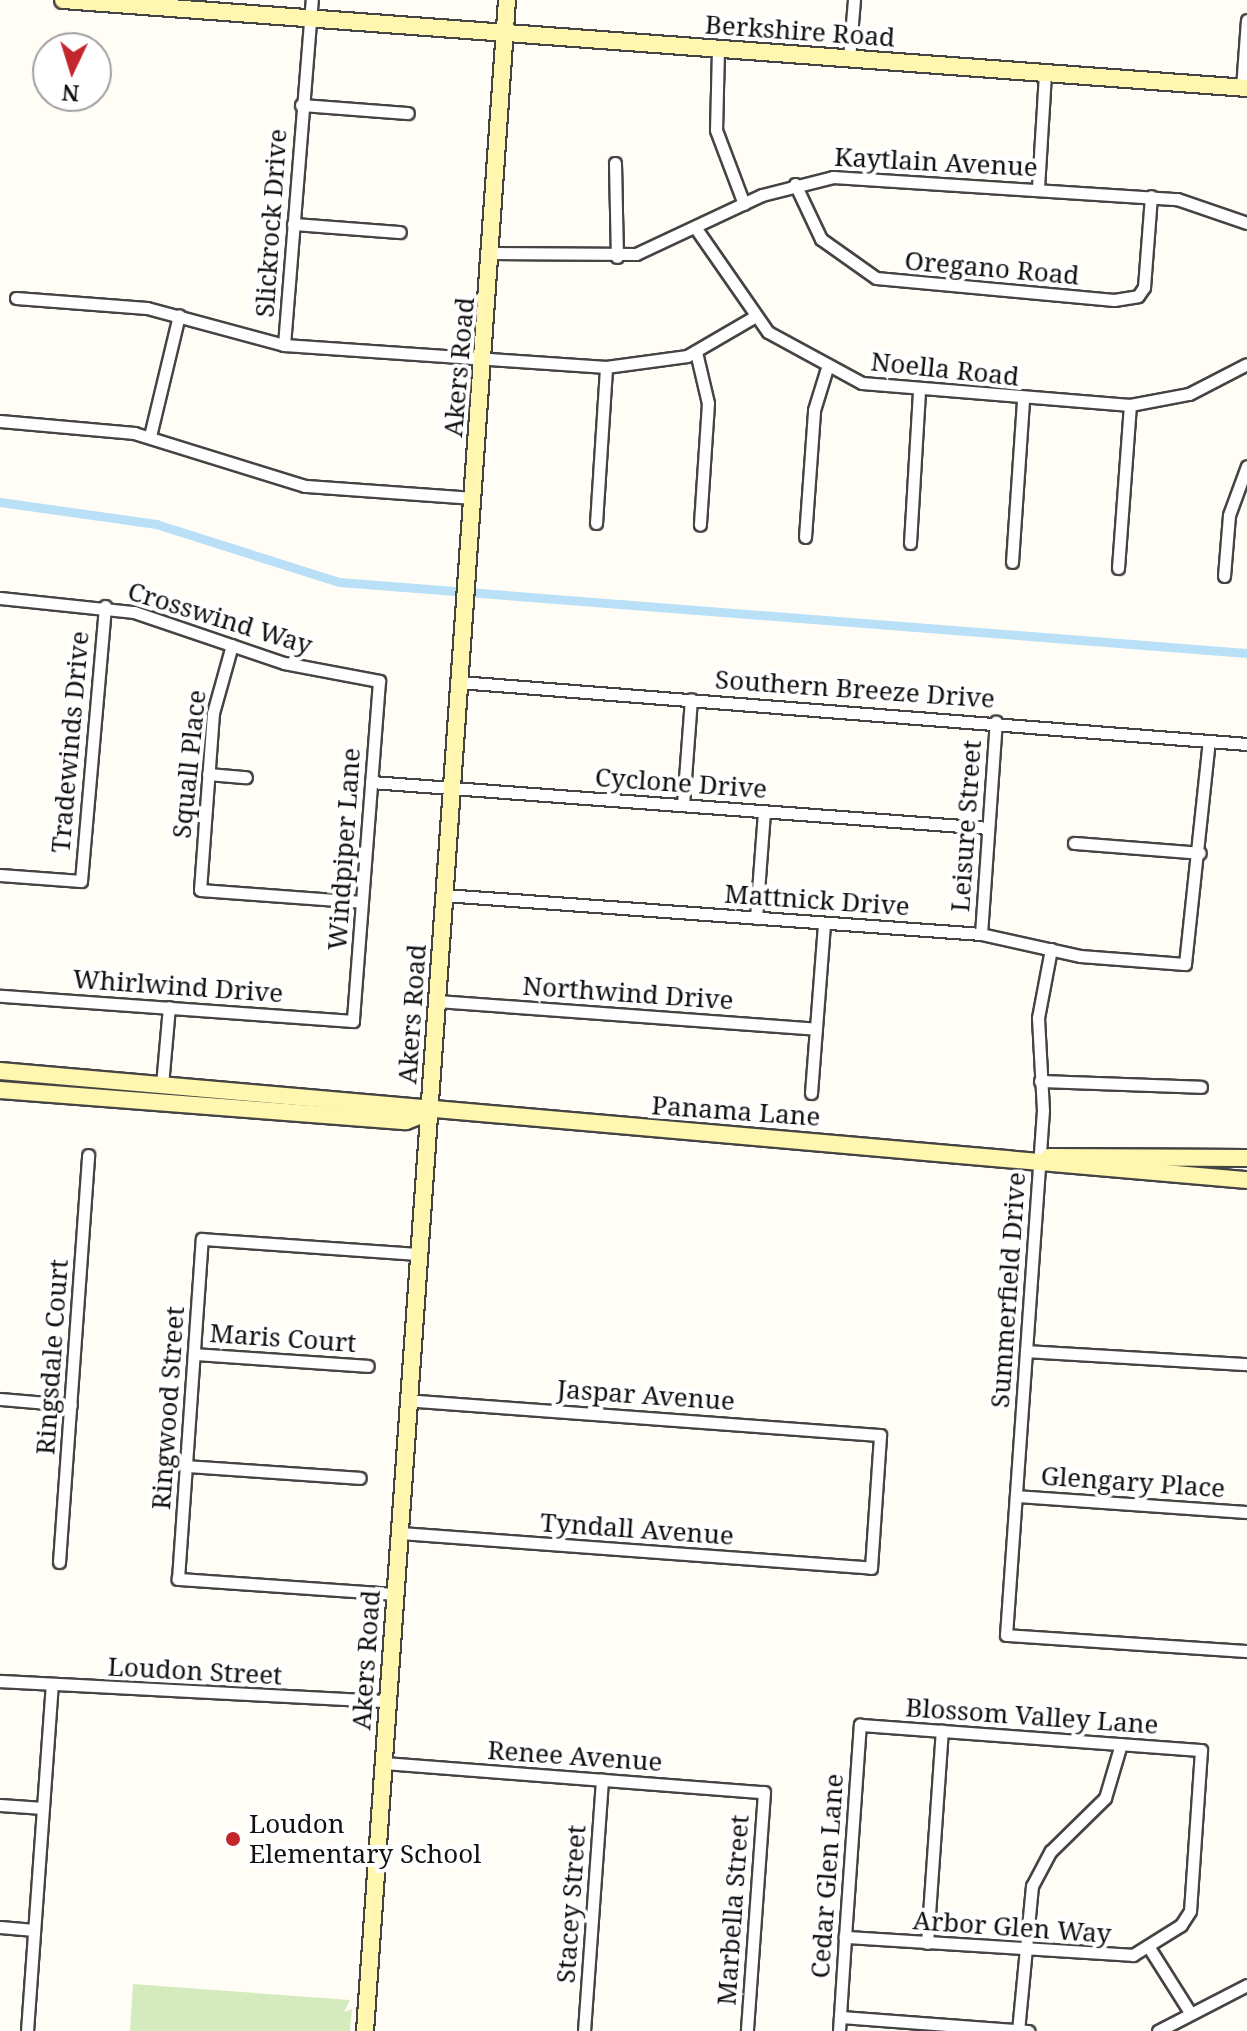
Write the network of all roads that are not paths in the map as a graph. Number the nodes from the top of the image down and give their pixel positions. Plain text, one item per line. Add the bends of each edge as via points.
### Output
1 (63, 0) edge
2 (312, 0) edge
3 (507, 0) edge
4 (854, 0) edge
5 (311, 19) junction
6 (1247, 20) edge
7 (504, 33) junction
8 (718, 49) junction
9 (849, 59) junction
10 (1045, 73) junction
11 (1245, 88) edge
12 (301, 105) junction
13 (408, 113) dead end
14 (615, 163) dead end
15 (795, 184) junction
16 (1038, 188) junction
17 (1151, 196) junction
18 (744, 204) junction
19 (1247, 223) edge
20 (293, 224) junction
21 (697, 230) junction
22 (400, 232) dead end
23 (491, 253) junction
24 (617, 257) junction
25 (16, 298) dead end
26 (179, 315) junction
27 (754, 317) junction
28 (284, 345) junction
29 (696, 352) junction
30 (485, 359) junction
31 (1247, 364) edge
32 (606, 367) junction
33 (827, 368) junction
34 (919, 390) junction
35 (1023, 400) junction
36 (1130, 405) junction
37 (0, 421) edge
38 (150, 436) junction
39 (1247, 466) edge
40 (472, 498) junction
41 (596, 523) dead end
42 (700, 525) dead end
43 (805, 537) dead end
44 (910, 543) dead end
45 (1012, 562) dead end
46 (1118, 568) dead end
47 (1224, 576) dead end
48 (0, 598) edge
49 (105, 606) junction
50 (232, 645) junction
51 (379, 681) joint
52 (459, 682) junction
53 (691, 699) junction
54 (996, 722) junction
55 (1209, 741) junction
56 (1247, 744) edge
57 (208, 774) junction
58 (246, 777) dead end
59 (371, 782) junction
60 (452, 788) junction
61 (683, 805) junction
62 (764, 811) junction
63 (988, 828) junction
64 (1074, 843) dead end
65 (1200, 853) junction
66 (0, 875) edge
67 (444, 895) junction
68 (362, 902) junction
69 (756, 918) junction
70 (824, 923) junction
71 (981, 934) junction
72 (1051, 949) junction
73 (0, 996) edge
74 (437, 1001) junction
75 (169, 1007) junction
76 (353, 1021) joint
77 (816, 1029) junction
78 (0, 1071) edge
79 (1040, 1081) junction
80 (162, 1085) junction
81 (1201, 1087) dead end
82 (0, 1090) edge
83 (811, 1093) dead end
84 (87, 1097) junction
85 (429, 1112) junction
86 (88, 1155) dead end
87 (1039, 1158) junction
88 (1247, 1158) edge
89 (1247, 1173) edge
90 (1204, 1177) junction
91 (1247, 1180) edge
92 (419, 1254) junction
93 (1026, 1351) junction
94 (194, 1354) junction
95 (1247, 1364) edge
96 (368, 1366) dead end
97 (0, 1399) edge
98 (409, 1400) junction
99 (71, 1405) junction
100 (186, 1466) junction
101 (360, 1478) dead end
102 (1016, 1496) junction
103 (1247, 1512) edge
104 (399, 1533) junction
105 (59, 1562) dead end
106 (871, 1568) joint
107 (395, 1594) junction
108 (1247, 1651) edge
109 (0, 1681) edge
110 (52, 1684) junction
111 (387, 1701) junction
112 (860, 1725) joint
113 (942, 1731) junction
114 (1121, 1744) junction
115 (1201, 1750) joint
116 (383, 1763) junction
117 (602, 1780) junction
118 (764, 1792) joint
119 (0, 1805) edge
120 (43, 1808) junction
121 (0, 1927) edge
122 (34, 1930) junction
123 (845, 1937) junction
124 (927, 1943) junction
125 (1148, 1946) junction
126 (1024, 1950) junction
127 (1247, 1985) edge
128 (1191, 2014) junction
129 (840, 2017) junction
130 (27, 2031) edge
131 (365, 2031) edge
132 (584, 2031) edge
133 (747, 2031) edge
134 (839, 2031) edge
135 (1018, 2031) edge
136 (1028, 2031) edge
137 (1158, 2031) edge

1 - 5 street, Berkshire Road
2 - 5 street, Slickrock Drive
3 - 7 street, Akers Road
4 - 9 street
5 - 7 street, Berkshire Road
5 - 12 street, Slickrock Drive
6 - 11 street
7 - 8 street, Berkshire Road
7 - 23 street, Akers Road
8 - 9 street, Berkshire Road
8 - 18 street via 716,130
9 - 10 street, Berkshire Road
10 - 11 street, Berkshire Road
10 - 16 street
12 - 13 street
12 - 20 street, Slickrock Drive
14 - 24 street
15 - 16 street, Kaytlain Avenue via 852,176
15 - 17 street, Oregano Road via 821,239 876,278 1138,296
15 - 18 street, Kaytlain Avenue
16 - 17 street, Kaytlain Avenue
17 - 19 street, Kaytlain Avenue via 1198,203
18 - 21 street, Kaytlain Avenue
20 - 22 street
20 - 28 street, Slickrock Drive
21 - 24 street, Kaytlain Avenue
21 - 27 street, Noella Road
23 - 24 street, Kaytlain Avenue
23 - 30 street, Akers Road
25 - 26 street
26 - 28 street
26 - 38 street
27 - 29 street
27 - 33 street, Noella Road
28 - 30 street
29 - 32 street
29 - 42 street via 708,403
30 - 32 street
30 - 40 street, Akers Road
31 - 36 street, Noella Road via 1189,394
32 - 41 street
33 - 34 street, Noella Road via 862,383
33 - 43 street via 814,410
34 - 35 street, Noella Road
34 - 44 street
35 - 36 street, Noella Road
35 - 45 street
36 - 46 street
37 - 38 street
38 - 40 street via 305,486
39 - 47 street via 1229,515
40 - 52 street, Akers Road
48 - 49 street, Crosswind Way
49 - 50 street, Crosswind Way
49 - 66 street, Tradewinds Drive via 81,881
50 - 51 street, Crosswind Way
50 - 57 street, Squall Place via 215,702
51 - 59 street, Windpiper Lane
52 - 53 street, Southern Breeze Drive
52 - 60 street, Akers Road
53 - 54 street, Southern Breeze Drive
53 - 61 street
54 - 55 street, Southern Breeze Drive
54 - 63 street, Leisure Street
55 - 56 street, Southern Breeze Drive
55 - 65 street
57 - 58 street
57 - 68 street, Squall Place via 200,890
59 - 60 street, Cyclone Drive
59 - 68 street, Windpiper Lane
60 - 61 street, Cyclone Drive
60 - 67 street, Akers Road
61 - 62 street, Cyclone Drive
62 - 63 street, Cyclone Drive
62 - 69 street
63 - 71 street, Leisure Street
64 - 65 street
65 - 72 street, Mattnick Drive via 1185,964
67 - 69 street, Mattnick Drive
67 - 74 street, Akers Road
68 - 76 street, Windpiper Lane
69 - 70 street, Mattnick Drive
70 - 71 street, Mattnick Drive
70 - 77 street
71 - 72 street, Mattnick Drive
72 - 79 street, Summerfield Drive via 1038,1018
73 - 75 street, Whirlwind Drive
74 - 77 street, Northwind Drive
74 - 85 street, Akers Road
75 - 76 street, Whirlwind Drive
75 - 80 street
77 - 83 street
78 - 80 street, Panama Lane
79 - 81 street
79 - 87 street, Summerfield Drive
80 - 84 street
80 - 85 street, Panama Lane via 406,1102
82 - 84 street, Panama Lane
84 - 85 street, Panama Lane via 406,1121
85 - 87 street, Panama Lane
85 - 92 street, Akers Road
86 - 99 street, Ringsdale Court
87 - 88 street, Panama Lane via 1089,1152
87 - 90 street, Panama Lane
87 - 93 street, Summerfield Drive
89 - 90 street
90 - 91 street, Panama Lane
92 - 94 street, Ringwood Street via 202,1239
92 - 98 street, Akers Road
93 - 95 street
93 - 102 street, Summerfield Drive
94 - 96 street, Maris Court
94 - 100 street, Ringwood Street
97 - 99 street
98 - 104 street, Akers Road
98 - 106 street, Jaspar Avenue via 880,1435
99 - 105 street, Ringsdale Court
100 - 101 street
100 - 107 street, Ringwood Street via 178,1579
102 - 103 street, Glengary Place
102 - 108 street, Summerfield Drive via 1006,1635
104 - 106 street, Tyndall Avenue
104 - 107 street, Akers Road
107 - 111 street, Akers Road
109 - 110 street, Loudon Street
110 - 111 street, Loudon Street
110 - 120 street
111 - 116 street, Akers Road
112 - 113 street, Blossom Valley Lane
112 - 123 street, Cedar Glen Lane
113 - 114 street, Blossom Valley Lane
113 - 124 street
114 - 115 street, Blossom Valley Lane
114 - 126 street via 1105,1798 1037,1873
115 - 125 street, Arbor Glen Way via 1190,1911
116 - 117 street, Renee Avenue
116 - 131 street, Akers Road
117 - 118 street, Renee Avenue
117 - 132 street, Stacey Street
118 - 133 street, Marbella Street
119 - 120 street
120 - 122 street
121 - 122 street
122 - 130 street
123 - 124 street, Arbor Glen Way
123 - 129 street, Cedar Glen Lane
124 - 126 street, Arbor Glen Way
125 - 126 street, Arbor Glen Way via 1124,1958
125 - 128 street
126 - 135 street
127 - 128 street
128 - 137 street
129 - 134 street, Cedar Glen Lane
129 - 135 street
135 - 136 street

